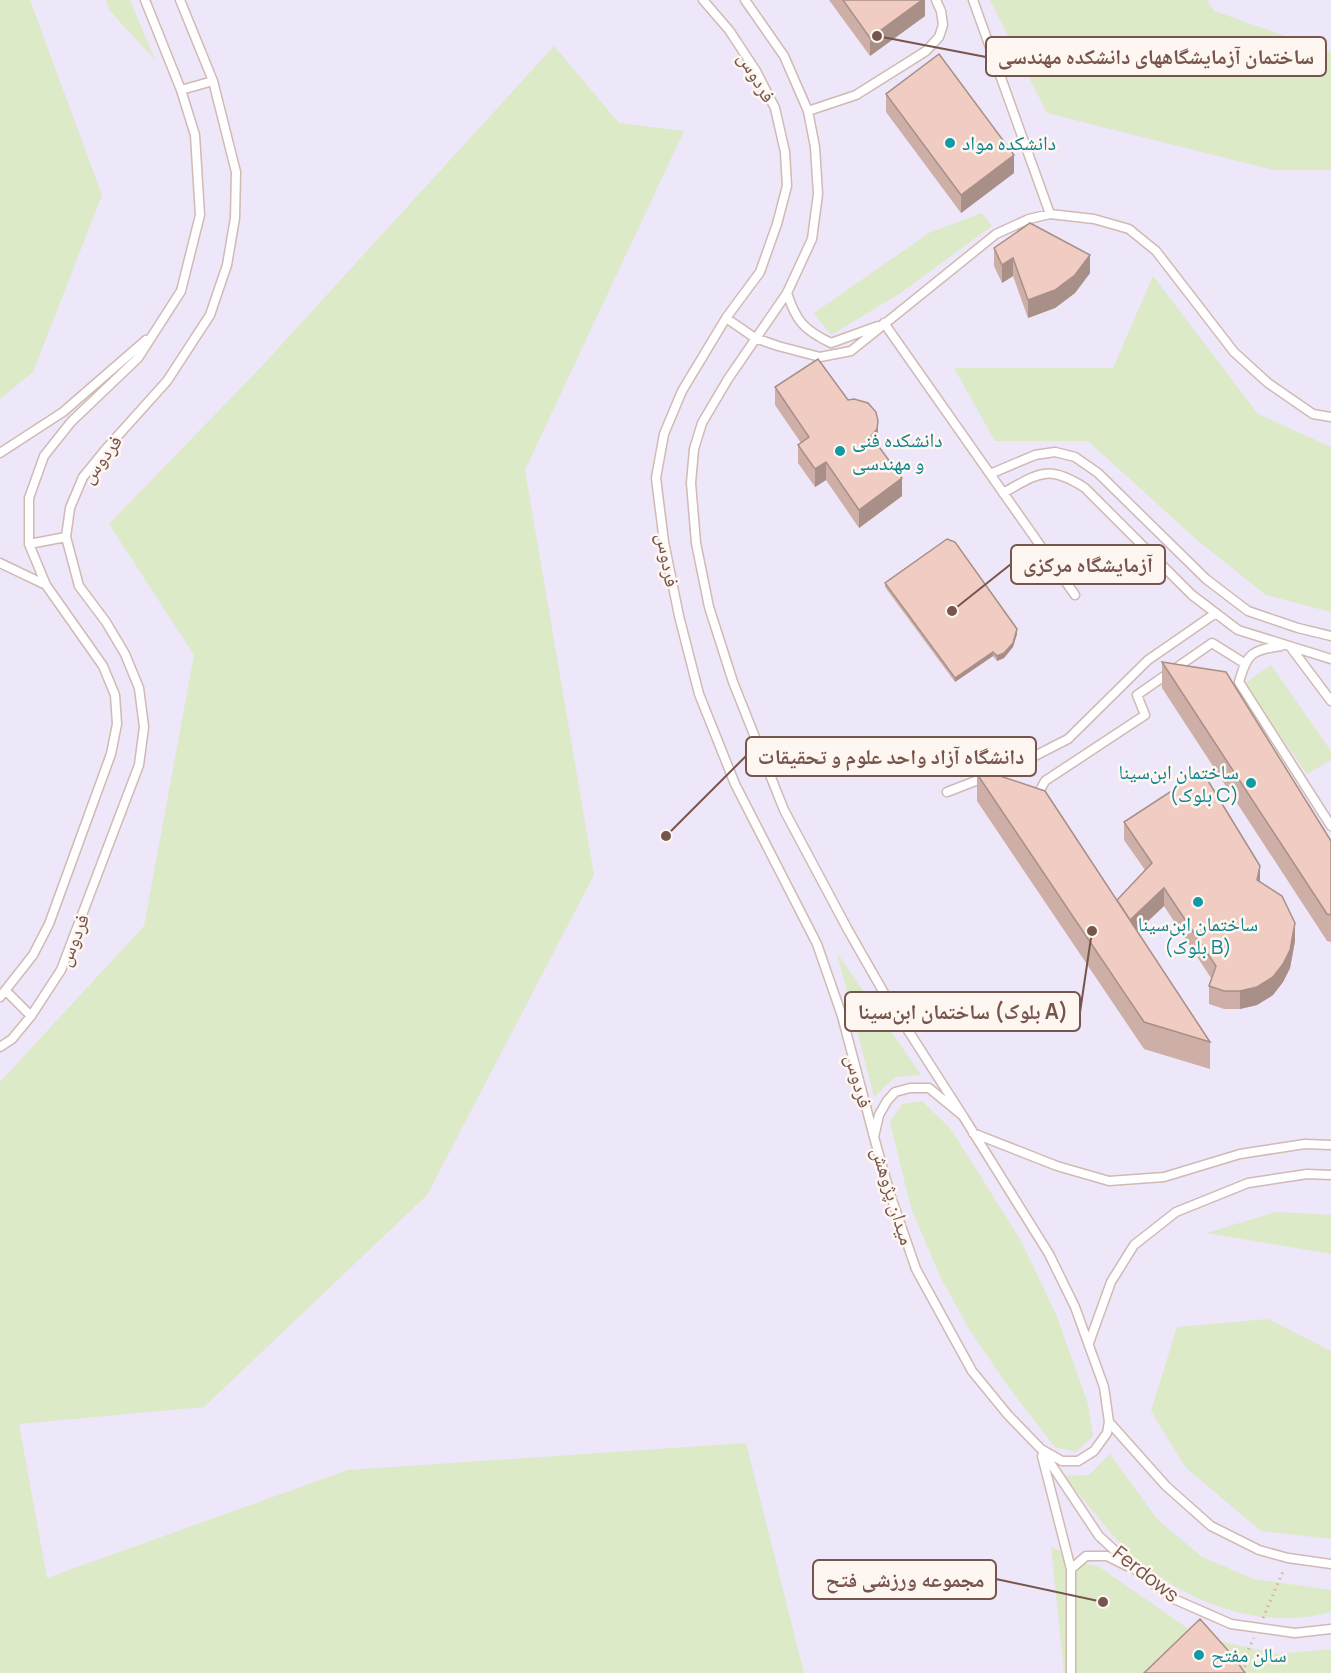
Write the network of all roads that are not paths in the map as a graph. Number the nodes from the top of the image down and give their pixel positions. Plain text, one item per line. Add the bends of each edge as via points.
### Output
1 (145, 0) edge
2 (180, 0) edge
3 (704, 0) edge
4 (745, 0) edge
5 (936, 0) edge
6 (973, 0) edge
7 (213, 81) junction
8 (181, 90) junction
9 (808, 111) junction
10 (1050, 214) junction
11 (787, 293) junction
12 (726, 318) junction
13 (884, 323) junction
14 (153, 334) junction
15 (755, 338) junction
16 (1331, 417) edge
17 (0, 453) edge
18 (990, 474) junction
19 (1003, 493) junction
20 (66, 537) junction
21 (29, 544) junction
22 (0, 563) edge
23 (46, 585) junction
24 (1075, 595) dead end
25 (1216, 613) junction
26 (1331, 636) edge
27 (1288, 647) junction
28 (1331, 659) edge
29 (1244, 663) junction
30 (1120, 688) junction
31 (1137, 695) junction
32 (1331, 702) edge
33 (947, 792) dead end
34 (1032, 807) edge
35 (1331, 826) edge
36 (3, 994) edge
37 (31, 1016) junction
38 (0, 1047) edge
39 (963, 1116) junction
40 (973, 1133) junction
41 (874, 1137) junction
42 (1331, 1145) edge
43 (1331, 1175) edge
44 (1089, 1343) junction
45 (1109, 1422) junction
46 (1041, 1449) junction
47 (1331, 1564) edge
48 (1071, 1569) junction
49 (1137, 1572) junction
50 (1331, 1629) edge
51 (1071, 1673) edge

1 - 8 lane, فردوس
2 - 7 lane, فردوس
3 - 12 lane, فردوس via 756,71 775,108 785,152 787,186 777,225 760,272
4 - 9 lane, فردوس via 784,56
5 - 9 lane via 943,25 939,37 926,51 856,95
6 - 10 lane
7 - 8 lane
7 - 20 lane, فردوس via 236,172 235,218 227,265 210,315 167,381 83,477 70,508
8 - 14 lane, فردوس via 195,135 200,215 181,291
9 - 11 lane, فردوس via 818,194 812,239
10 - 13 lane via 996,234
10 - 16 lane via 1094,219 1129,229 1156,251 1234,352 1268,383 1312,414
11 - 13 lane via 794,315 813,334 831,343
11 - 15 lane, فردوس
12 - 15 lane
12 - 41 lane, فردوس via 682,391 664,434 656,478 664,542 699,694 735,784 817,945 842,1016
13 - 15 lane via 851,351 820,357
13 - 18 lane
14 - 17 lane via 63,412
14 - 21 lane, فردوس via 138,358 71,422 44,456 29,498
15 - 39 lane, فردوس via 702,423 694,449 691,483 696,543 710,607 733,682 784,810 884,993
18 - 19 lane
18 - 26 lane via 1035,454 1055,452 1075,457 1098,473 1206,579 1248,611
19 - 24 lane
19 - 25 lane via 1038,474 1067,476 1085,488 1192,595
20 - 21 lane
20 - 37 lane, فردوس via 79,586 125,654 139,688 144,727 139,765 76,934 61,970
21 - 23 lane, فردوس
22 - 23 lane
23 - 36 lane, فردوس via 103,666 115,695 117,724 111,754 49,924 33,956
25 - 27 lane via 1238,630
25 - 30 lane via 1148,660
27 - 28 lane
27 - 29 lane via 1258,649
27 - 32 lane
29 - 31 lane via 1212,643
29 - 35 lane via 1239,682
30 - 31 lane
30 - 33 lane via 1068,739 1017,765
31 - 34 lane via 1145,715 1045,780
36 - 37 lane
37 - 38 lane, فردوس
39 - 40 lane, میدان پژوهش
39 - 41 lane, میدان پژوهش via 929,1088 910,1088 895,1092 886,1101
40 - 42 lane via 1057,1166 1110,1181 1164,1177 1240,1154 1305,1144
40 - 44 lane, میدان پژوهش via 1049,1254
41 - 46 lane, میدان پژوهش via 916,1269 972,1371
43 - 44 lane via 1307,1174 1248,1183 1176,1212 1134,1245 1111,1282
44 - 45 lane, میدان پژوهش via 1104,1387
45 - 46 lane, میدان پژوهش via 1107,1433 1094,1451 1078,1461 1062,1461
45 - 47 lane via 1166,1486 1211,1526 1259,1550
46 - 48 lane
46 - 49 lane, Ferdows via 1099,1536
48 - 49 lane via 1086,1556 1107,1556
48 - 51 lane
49 - 50 lane, Ferdows via 1174,1599 1231,1624 1295,1633

